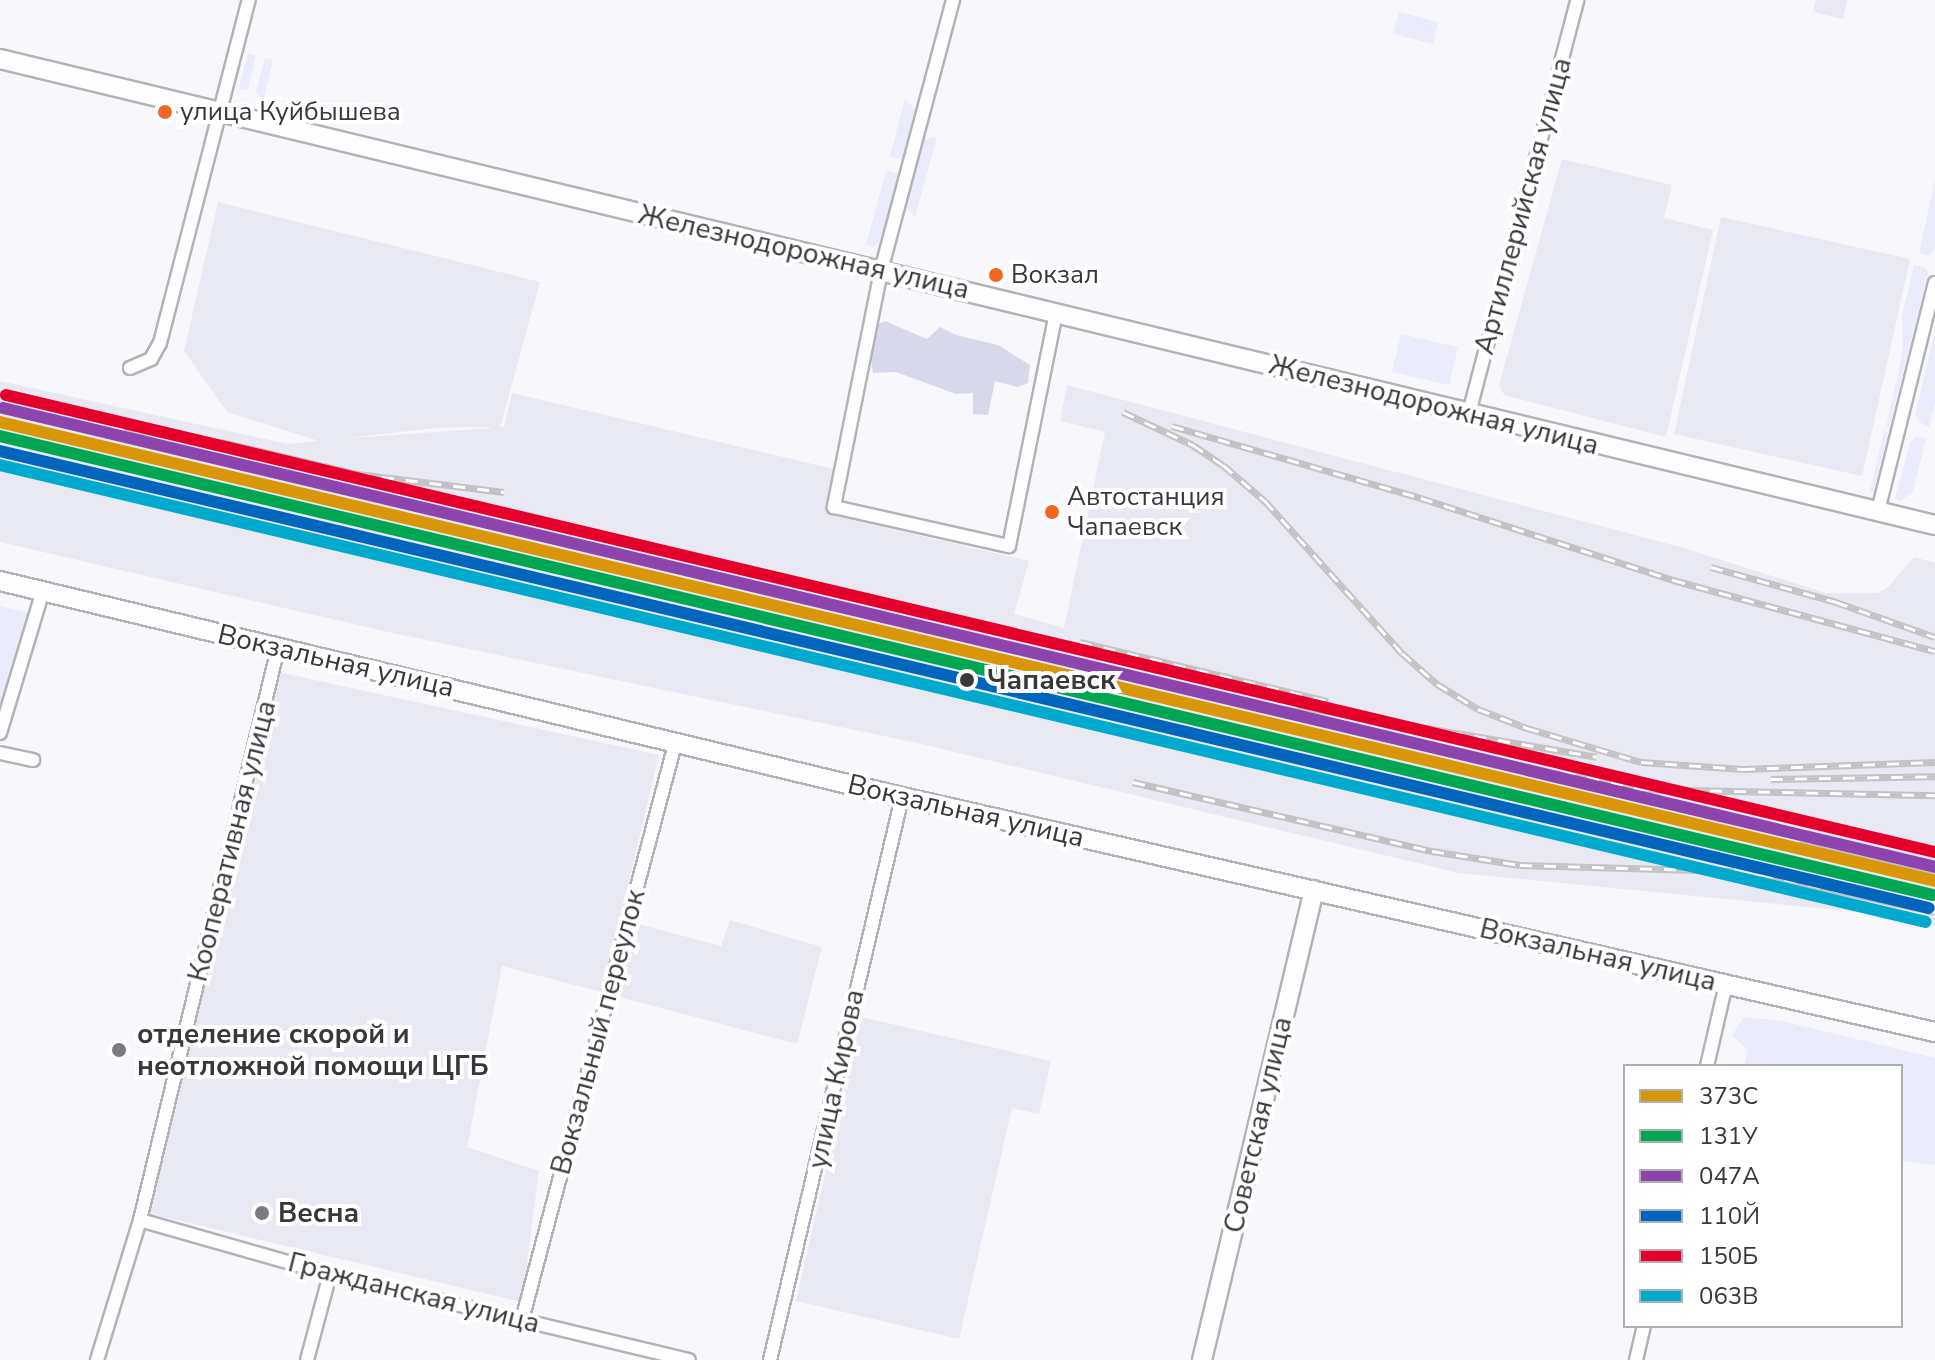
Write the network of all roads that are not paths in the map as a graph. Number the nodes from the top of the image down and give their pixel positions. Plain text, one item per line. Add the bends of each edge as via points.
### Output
1 (249, 0) edge
2 (953, 0) edge
3 (1577, 0) edge
4 (0, 59) edge
5 (221, 113) junction
6 (881, 271) junction
7 (1935, 283) edge
8 (1056, 313) junction
9 (130, 368) dead end
10 (1469, 413) junction
11 (1878, 511) junction
12 (1935, 525) edge
13 (0, 581) edge
14 (43, 591) junction
15 (278, 648) junction
16 (0, 733) edge
17 (675, 744) junction
18 (0, 753) edge
19 (33, 760) dead end
20 (902, 797) junction
21 (1314, 890) junction
22 (1726, 984) junction
23 (1935, 1032) edge
24 (1707, 1064) edge
25 (140, 1220) junction
26 (330, 1274) junction
27 (522, 1320) junction
28 (1644, 1328) edge
29 (97, 1360) edge
30 (307, 1360) edge
31 (689, 1360) edge
32 (770, 1360) edge
33 (1202, 1360) edge
34 (1636, 1360) edge

1 - 5 street
2 - 6 street
3 - 10 street, Артиллерийская улица
4 - 5 street, Железнодорожная улица
5 - 6 street, Железнодорожная улица
5 - 9 street via 160,343 151,359
6 - 8 street, Железнодорожная улица
6 - 8 street via 834,507 1009,546
7 - 11 street
8 - 10 street, Железнодорожная улица
10 - 11 street, Железнодорожная улица
11 - 12 street, Железнодорожная улица
13 - 14 street, Вокзальная улица
14 - 15 street, Вокзальная улица
14 - 16 street
15 - 17 street, Вокзальная улица
15 - 25 street, Кооперативная улица
17 - 20 street, Вокзальная улица
17 - 27 street, Вокзальный переулок
18 - 19 street
20 - 21 street, Вокзальная улица
20 - 32 street, улица Кирова
21 - 22 street, Вокзальная улица
21 - 33 street, Советская улица
22 - 23 street, Вокзальная улица
22 - 24 street
25 - 26 street, Гражданская улица
25 - 29 street, Кооперативная улица
26 - 27 street, Гражданская улица
26 - 30 street
27 - 31 street, Гражданская улица
28 - 34 street

